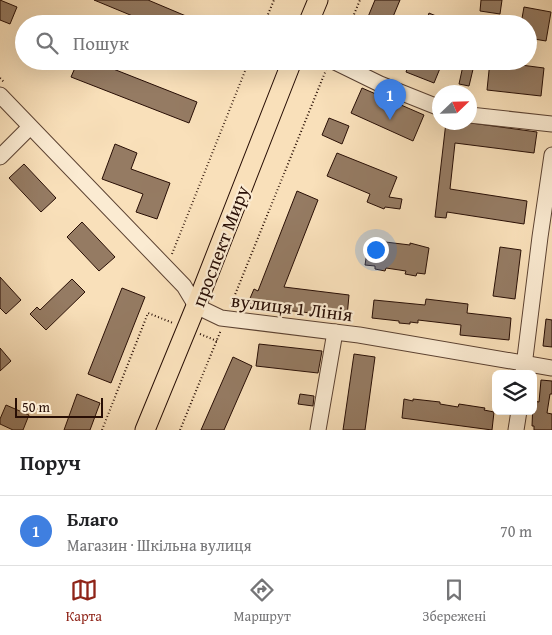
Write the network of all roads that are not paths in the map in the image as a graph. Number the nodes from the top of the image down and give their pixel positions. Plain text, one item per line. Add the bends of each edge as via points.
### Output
1 (318, 0) edge
2 (312, 15) edge
3 (288, 70) edge
4 (341, 70) edge
5 (0, 95) edge
6 (432, 105) edge
7 (477, 115) edge
8 (552, 124) edge
9 (30, 127) junction
10 (552, 155) edge
11 (0, 157) edge
12 (546, 238) edge
13 (196, 306) junction
14 (335, 332) junction
15 (552, 368) edge
16 (523, 369) edge
17 (518, 415) edge
18 (145, 430) edge
19 (318, 430) edge
20 (516, 430) edge

1 - 2 main road
3 - 13 main road, проспект Миру
4 - 6 street
5 - 9 street
7 - 8 street
9 - 11 street
9 - 13 street via 184,286
10 - 12 street
12 - 16 street
13 - 14 street, вулиця 1 Лінія via 226,319
13 - 18 main road, проспект Миру
14 - 16 street, вулиця 1 Лінія
14 - 19 street
15 - 16 street, вулиця 1 Лінія
17 - 20 street

